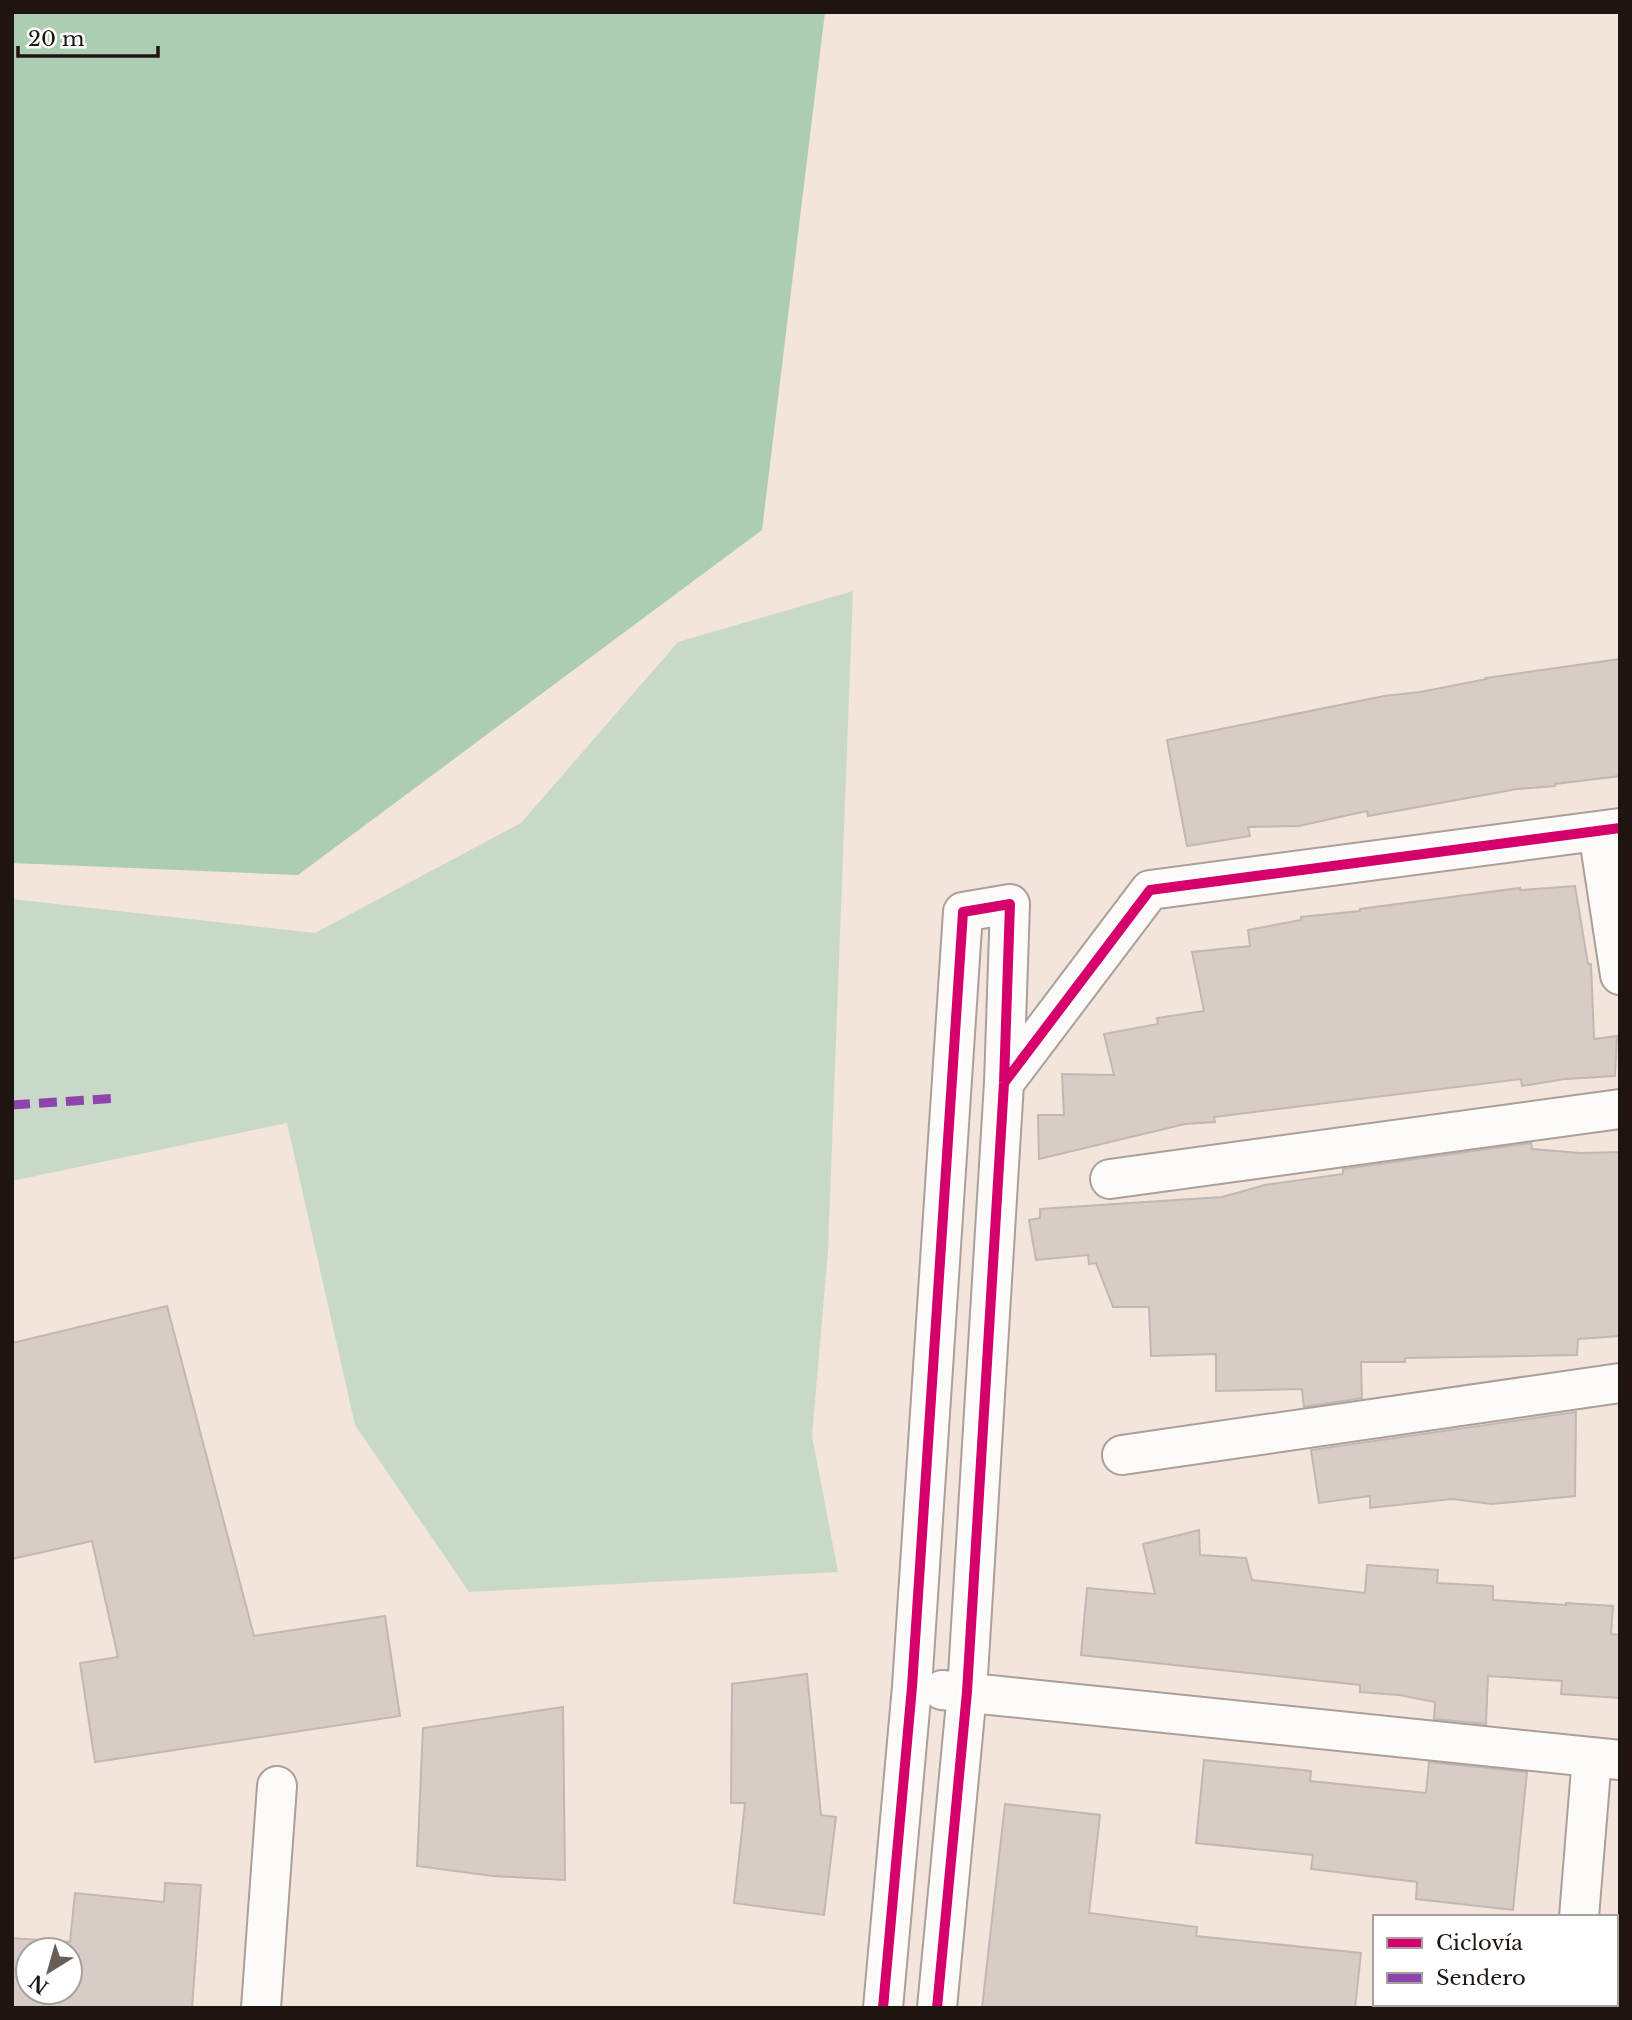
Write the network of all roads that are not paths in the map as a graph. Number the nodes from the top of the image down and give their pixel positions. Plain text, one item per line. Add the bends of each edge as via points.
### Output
1 (1609, 829) edge
2 (1620, 975) edge
3 (1004, 1083) junction
4 (1620, 1109) edge
5 (1110, 1179) dead end
6 (1620, 1384) edge
7 (1122, 1455) dead end
8 (912, 1687) junction
9 (967, 1692) junction
10 (1606, 1758) edge
11 (277, 1786) dead end
12 (1579, 1915) edge
13 (261, 2008) edge
14 (883, 2008) edge
15 (937, 2008) edge

1 - 2 street
1 - 3 street via 1150,890
3 - 8 street via 1010,904 962,912
3 - 9 street
4 - 5 street
6 - 7 street
8 - 9 street
8 - 14 street
9 - 10 street
9 - 15 street
10 - 12 street
11 - 13 street

